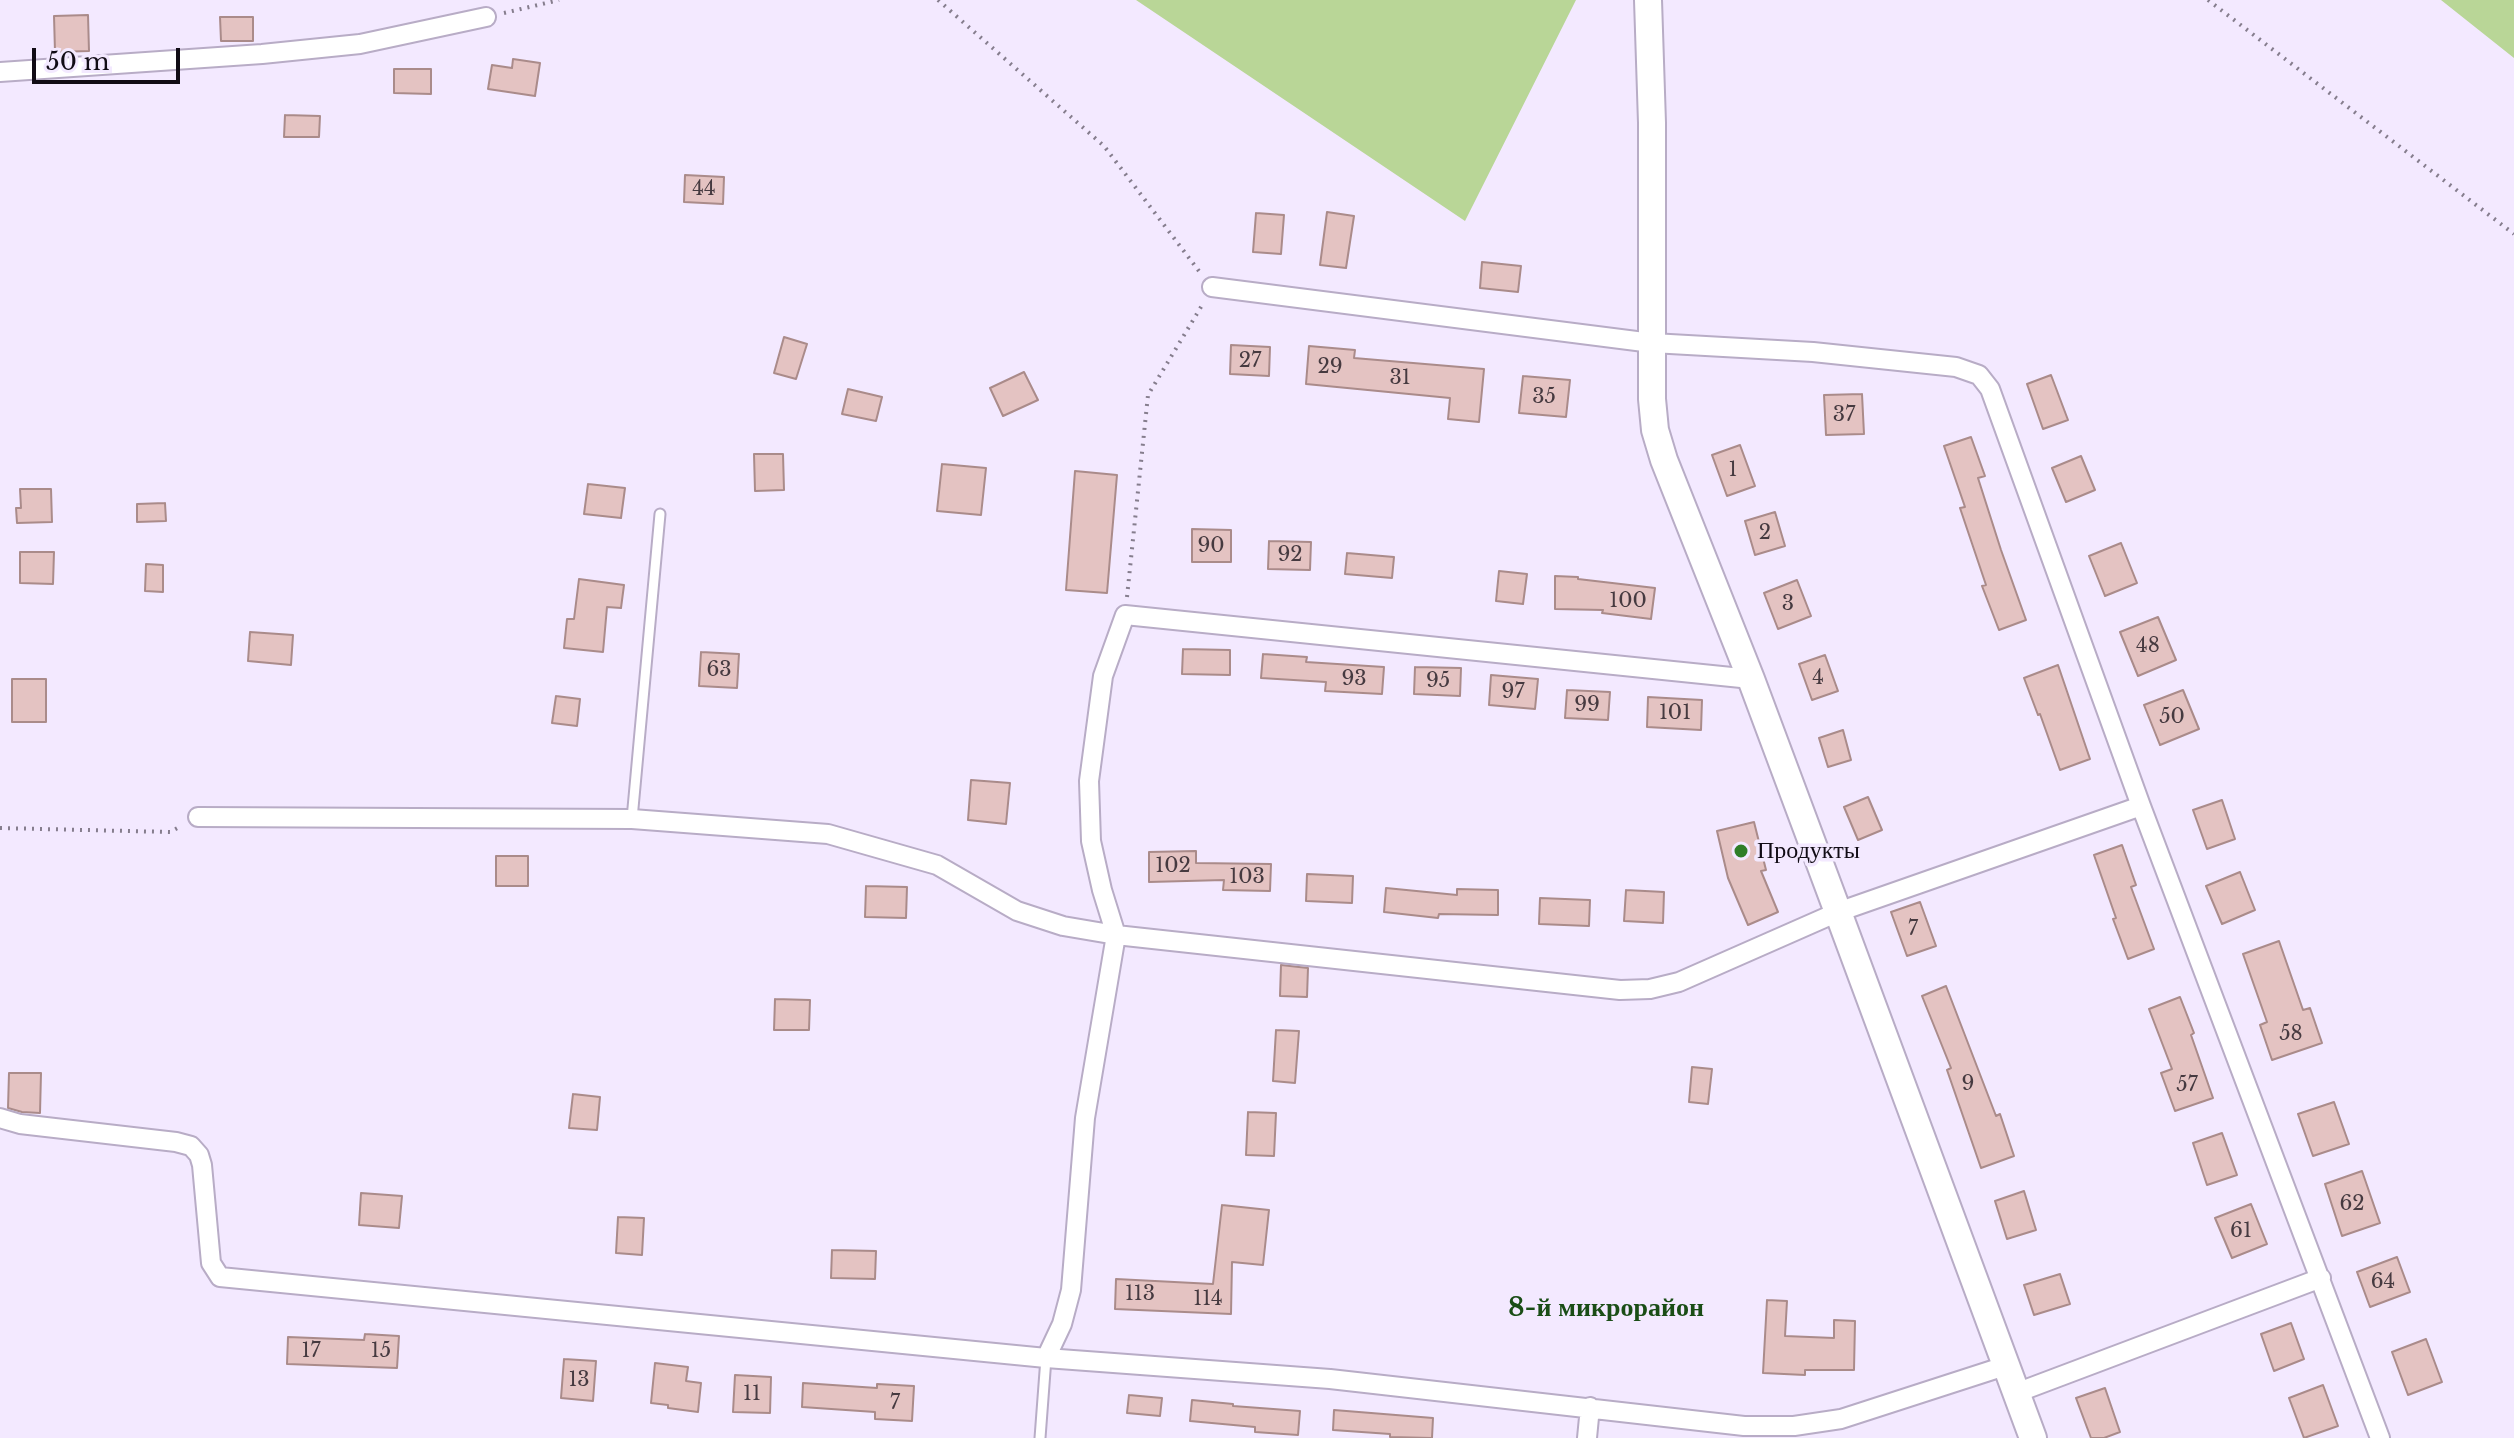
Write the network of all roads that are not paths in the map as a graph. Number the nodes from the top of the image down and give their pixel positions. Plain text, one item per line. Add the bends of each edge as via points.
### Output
1 (1648, 0) edge
2 (486, 17) road end
3 (0, 72) edge
4 (1212, 287) road end
5 (1652, 343) junction
6 (660, 514) dead end
7 (1751, 679) junction
8 (2141, 806) junction
9 (198, 817) road end
10 (632, 819) junction
11 (1838, 912) junction
12 (1116, 935) junction
13 (0, 1118) edge
14 (2321, 1278) junction
15 (1046, 1358) junction
16 (2005, 1366) junction
17 (2016, 1393) junction
18 (1590, 1407) junction
19 (1040, 1438) edge
20 (1587, 1438) edge
21 (2033, 1438) edge
22 (2380, 1438) edge

1 - 5 street
2 - 3 street via 360,44
4 - 5 street
5 - 7 street via 1655,430
5 - 8 street via 1813,352 1956,367 1979,375 1990,389
6 - 10 lane
7 - 11 street
7 - 12 street via 1125,615 1103,676 1089,781 1091,841
8 - 11 street
8 - 14 street
9 - 10 street
10 - 12 street via 828,834 937,865 1017,911
11 - 12 street via 1679,982 1620,990
11 - 16 street
12 - 15 street via 1085,1118 1071,1290
13 - 15 street via 191,1146 202,1165 211,1263 220,1277
14 - 17 street
14 - 22 street
15 - 18 street via 1330,1379
15 - 19 lane
16 - 17 street
16 - 18 street via 1841,1419 1794,1426 1744,1426
17 - 21 street
18 - 20 street

